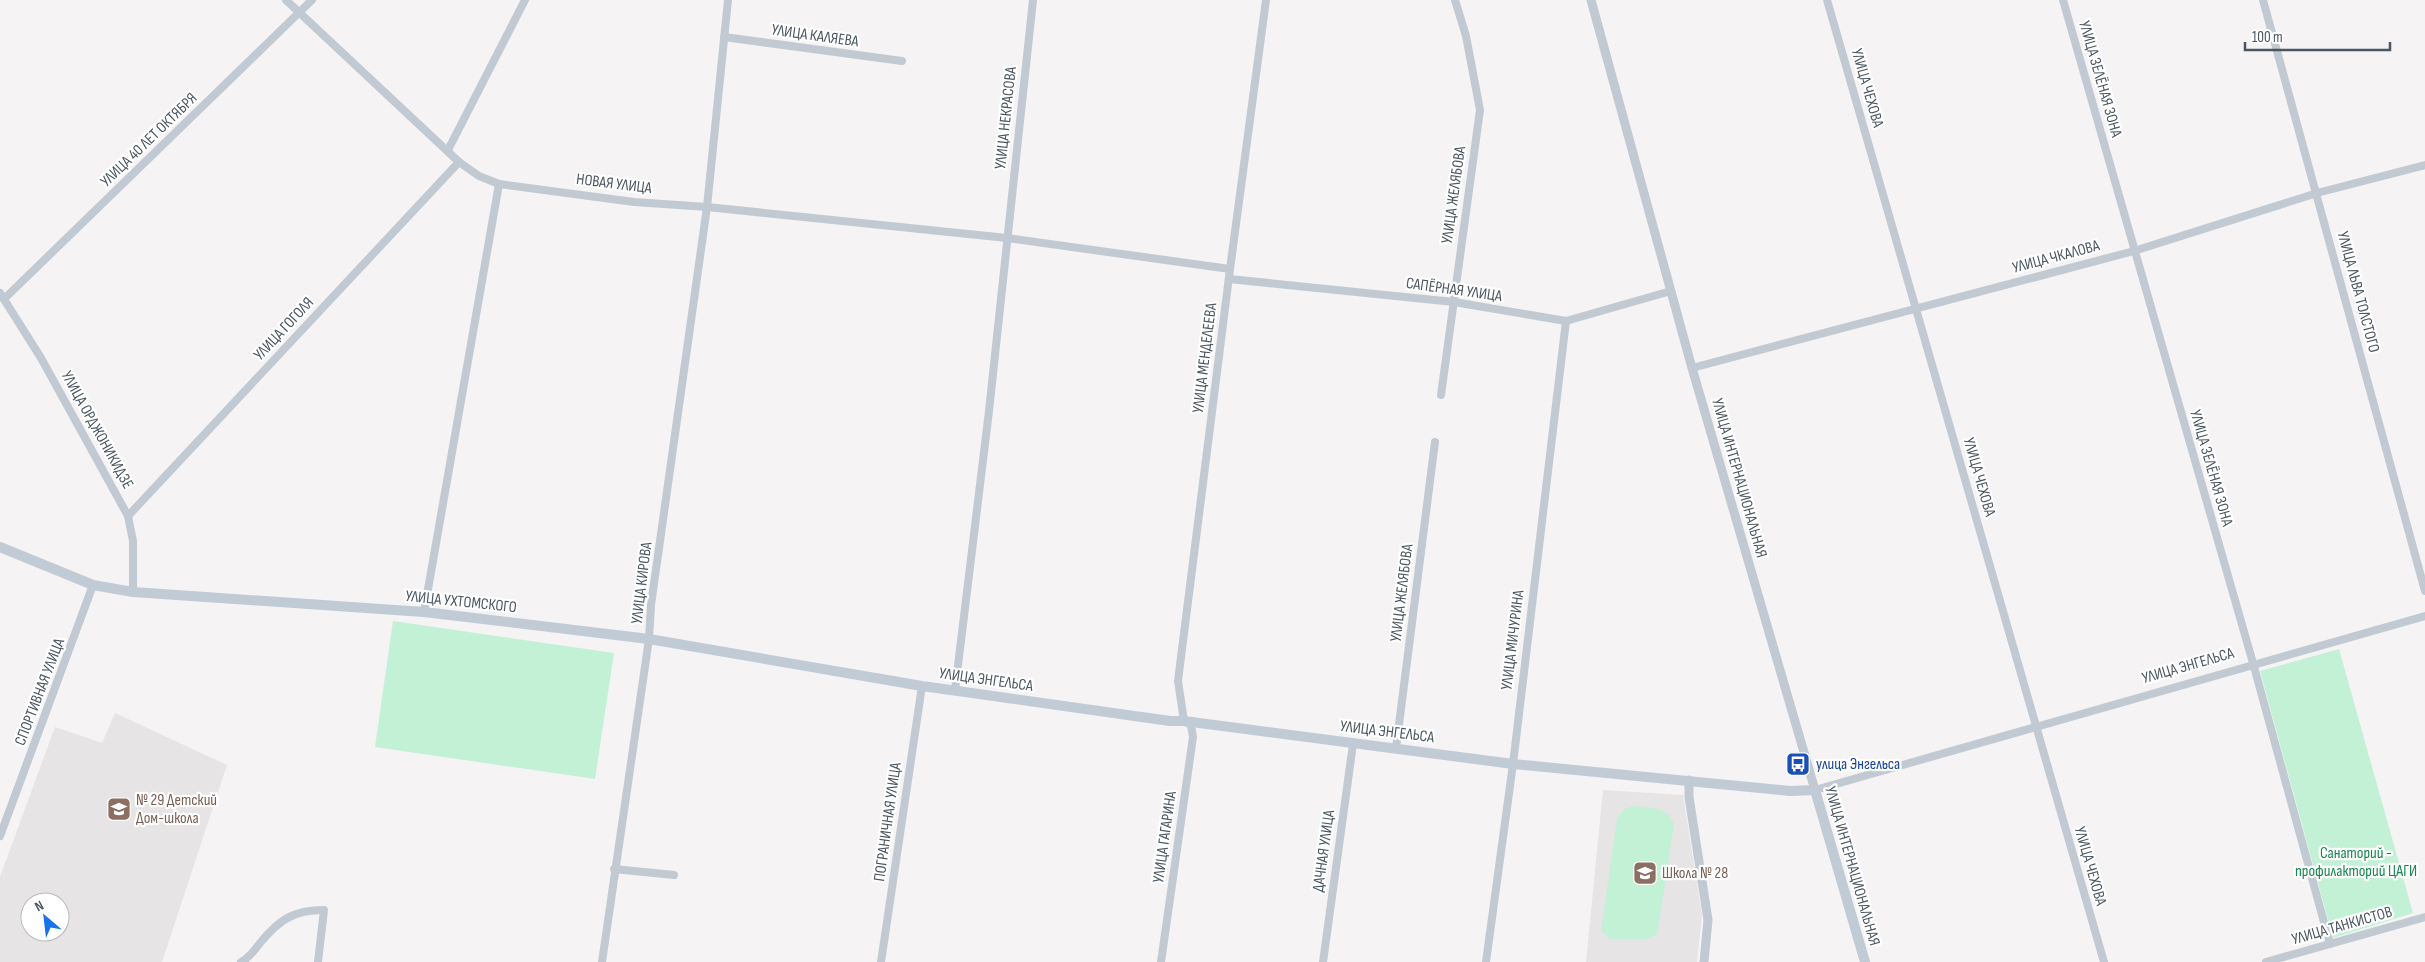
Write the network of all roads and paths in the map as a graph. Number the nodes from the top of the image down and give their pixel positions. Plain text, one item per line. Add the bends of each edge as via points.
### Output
1 (286, 0) edge
2 (312, 0) edge
3 (526, 0) edge
4 (728, 0) edge
5 (1033, 0) edge
6 (1266, 0) edge
7 (1455, 0) edge
8 (1591, 0) edge
9 (1827, 0) edge
10 (2063, 0) edge
11 (2263, 0) edge
12 (299, 13) junction
13 (724, 37) junction
14 (902, 62) dead end
15 (448, 150) junction
16 (459, 162) junction
17 (2425, 165) edge
18 (499, 184) junction
19 (2317, 193) junction
20 (707, 207) junction
21 (1007, 238) junction
22 (2134, 251) junction
23 (1230, 269) junction
24 (1229, 279) junction
25 (1672, 291) junction
26 (2, 296) edge
27 (1454, 302) junction
28 (1917, 308) junction
29 (1566, 321) junction
30 (1692, 368) junction
31 (1441, 395) dead end
32 (1435, 442) dead end
33 (128, 516) junction
34 (0, 548) edge
35 (93, 585) junction
36 (2425, 591) edge
37 (133, 592) junction
38 (424, 612) junction
39 (2425, 616) edge
40 (649, 639) junction
41 (2253, 663) junction
42 (922, 686) junction
43 (955, 690) junction
44 (1184, 720) junction
45 (2035, 725) junction
46 (1353, 744) junction
47 (1396, 748) junction
48 (1513, 764) junction
49 (1689, 780) junction
50 (1814, 790) junction
51 (0, 836) edge
52 (614, 869) junction
53 (674, 875) dead end
54 (2425, 917) edge
55 (2330, 944) junction
56 (241, 962) edge
57 (318, 962) edge
58 (602, 962) edge
59 (881, 962) edge
60 (1162, 962) edge
61 (1323, 962) edge
62 (1486, 962) edge
63 (1704, 962) edge
64 (1865, 962) edge
65 (2104, 962) edge
66 (2266, 962) edge

1 - 12 street, НОВАЯ УЛИЦА
2 - 12 street, УЛИЦА 40 ЛЕТ ОКТЯБРЯ
3 - 15 street
4 - 13 street
5 - 21 street, УЛИЦА НЕКРАСОВА
6 - 23 street, УЛИЦА МЕНДЕЛЕЕВА
7 - 27 street, УЛИЦА ЖЕЛЯБОВА via 1466,36 1480,110
8 - 25 street, УЛИЦА ИНТЕРНАЦИОНАЛЬНАЯ
9 - 28 street, УЛИЦА ЧЕХОВА
10 - 22 street, УЛИЦА ЗЕЛЁНАЯ ЗОНА
11 - 19 street, УЛИЦА ЛЬВА ТОЛСТОГО
12 - 15 street, НОВАЯ УЛИЦА
12 - 26 street, УЛИЦА 40 ЛЕТ ОКТЯБРЯ
13 - 14 street, УЛИЦА КАЛЯЕВА
13 - 20 street
15 - 16 street, НОВАЯ УЛИЦА
16 - 18 street, НОВАЯ УЛИЦА via 479,176
16 - 33 street, УЛИЦА ГОГОЛЯ
17 - 19 street, УЛИЦА ЧКАЛОВА
18 - 20 street, НОВАЯ УЛИЦА via 634,202
18 - 38 street
19 - 22 street, УЛИЦА ЧКАЛОВА
19 - 36 street, УЛИЦА ЛЬВА ТОЛСТОГО
20 - 21 street, НОВАЯ УЛИЦА
20 - 40 street, УЛИЦА КИРОВА via 651,605
21 - 23 street
21 - 43 street, УЛИЦА НЕКРАСОВА
22 - 28 street, УЛИЦА ЧКАЛОВА
22 - 41 street, УЛИЦА ЗЕЛЁНАЯ ЗОНА
23 - 24 street, УЛИЦА МЕНДЕЛЕЕВА
24 - 27 street, САПЁРНАЯ УЛИЦА
24 - 44 street, УЛИЦА МЕНДЕЛЕЕВА via 1178,680
25 - 29 street, САПЁРНАЯ УЛИЦА
25 - 30 street, УЛИЦА ИНТЕРНАЦИОНАЛЬНАЯ
26 - 33 street, УЛИЦА ОРДЖОНИКИДЗЕ via 41,358
27 - 29 street, САПЁРНАЯ УЛИЦА
27 - 31 street, УЛИЦА ЖЕЛЯБОВА
28 - 30 street, УЛИЦА ЧКАЛОВА
28 - 45 street, УЛИЦА ЧЕХОВА
29 - 48 street, УЛИЦА МИЧУРИНА
30 - 50 street, УЛИЦА ИНТЕРНАЦИОНАЛЬНАЯ
32 - 47 street, УЛИЦА ЖЕЛЯБОВА
33 - 37 street, УЛИЦА ОРДЖОНИКИДЗЕ via 133,541
34 - 35 main road, УЛИЦА УХТОМСКОГО
35 - 37 main road, УЛИЦА УХТОМСКОГО
35 - 51 street, СПОРТИВНАЯ УЛИЦА
37 - 38 main road, УЛИЦА УХТОМСКОГО
38 - 40 main road, УЛИЦА УХТОМСКОГО
39 - 41 street, УЛИЦА ЭНГЕЛЬСА
40 - 42 main road, УЛИЦА УХТОМСКОГО
40 - 52 street, УЛИЦА КИРОВА
41 - 45 street, УЛИЦА ЭНГЕЛЬСА
41 - 55 street, УЛИЦА ЗЕЛЁНАЯ ЗОНА
42 - 43 main road, УЛИЦА ЭНГЕЛЬСА
42 - 59 street, ПОГРАНИЧНАЯ УЛИЦА
43 - 44 main road, УЛИЦА ЭНГЕЛЬСА via 1170,721
44 - 46 main road, УЛИЦА ЭНГЕЛЬСА
44 - 60 street, УЛИЦА ГАГАРИНА via 1191,725 1193,736
45 - 50 street, УЛИЦА ЭНГЕЛЬСА
45 - 65 street, УЛИЦА ЧЕХОВА
46 - 47 main road, УЛИЦА ЭНГЕЛЬСА
46 - 61 street, ДАЧНАЯ УЛИЦА
47 - 48 main road, УЛИЦА ЭНГЕЛЬСА
48 - 49 main road, УЛИЦА ЭНГЕЛЬСА
48 - 62 street, УЛИЦА МИЧУРИНА
49 - 50 main road, УЛИЦА ЭНГЕЛЬСА via 1793,792
49 - 63 street via 1708,920
50 - 64 main road, УЛИЦА ИНТЕРНАЦИОНАЛЬНАЯ
52 - 53 street
52 - 58 street, УЛИЦА КИРОВА
54 - 55 street, УЛИЦА ТАНКИСТОВ
55 - 66 street, УЛИЦА ТАНКИСТОВ
56 - 57 street via 282,920 296,914 324,910

